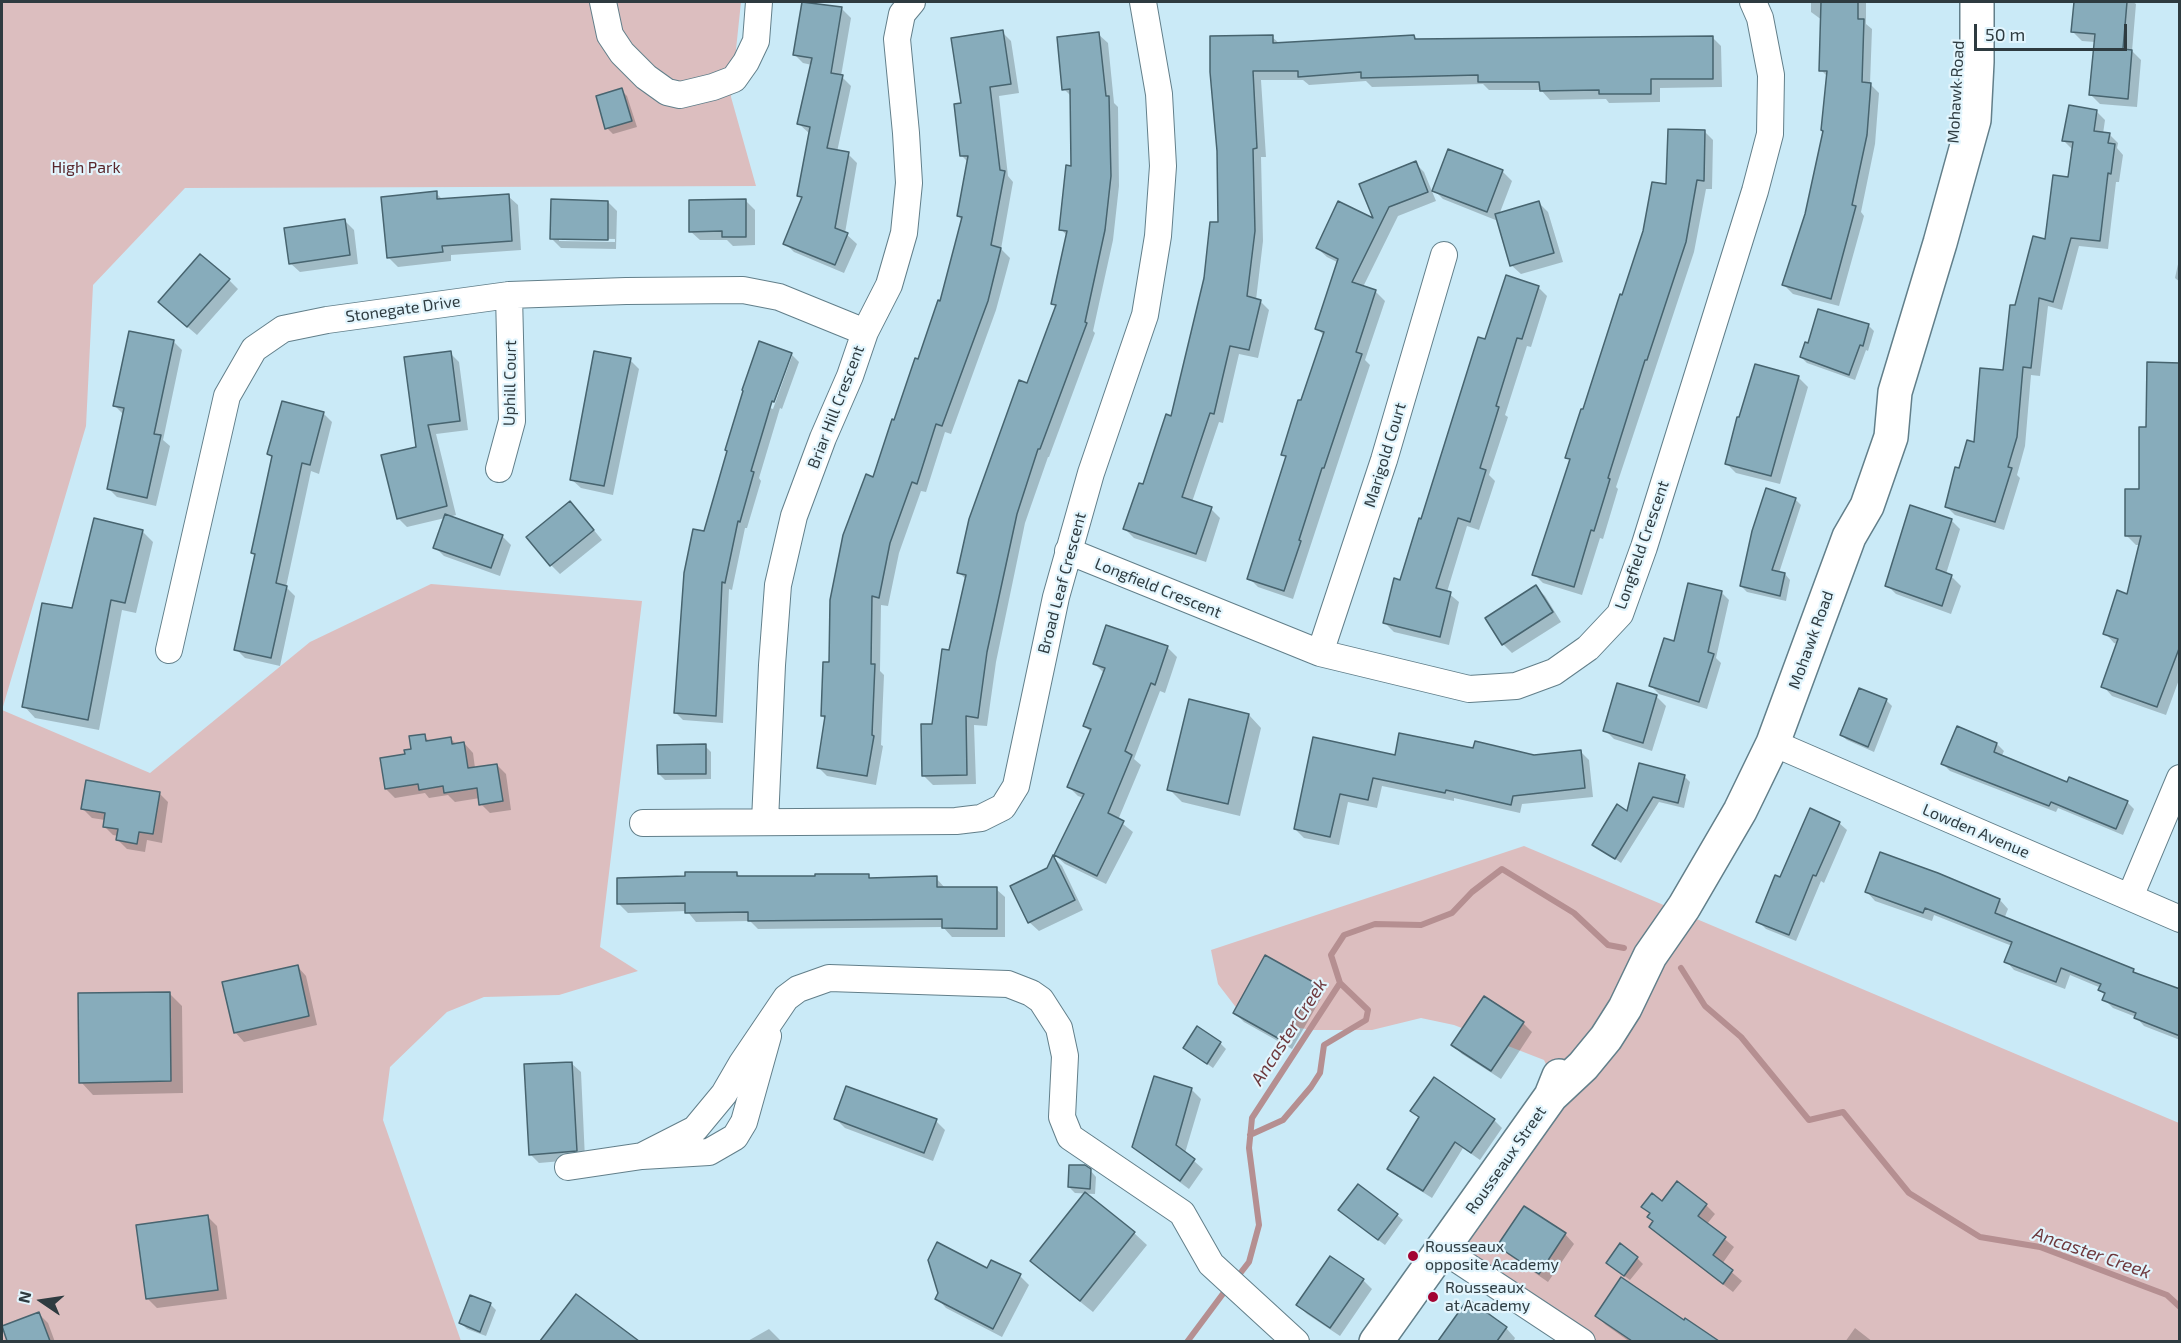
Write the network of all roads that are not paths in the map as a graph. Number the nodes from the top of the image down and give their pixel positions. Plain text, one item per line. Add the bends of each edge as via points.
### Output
1 (603, 2) edge
2 (759, 2) edge
3 (912, 2) edge
4 (1143, 2) edge
5 (1754, 2) edge
6 (1961, 2) edge
7 (1977, 2) edge
8 (1955, 182) junction
9 (1444, 255) dead end
10 (509, 295) junction
11 (865, 333) junction
12 (499, 469) dead end
13 (1068, 551) junction
14 (169, 650) dead end
15 (1320, 653) junction
16 (1773, 743) junction
17 (2180, 778) edge
18 (765, 821) junction
19 (642, 823) dead end
20 (2130, 897) junction
21 (2180, 919) edge
22 (772, 1021) junction
23 (642, 1156) junction
24 (568, 1167) dead end
25 (1443, 1250) junction
26 (1296, 1341) edge
27 (1377, 1341) edge
28 (1581, 1341) edge

1 - 2 street via 610,36 622,53 646,77 667,92 680,95 734,79 756,41
3 - 11 street, Briar Hill Crescent via 902,14 897,39 909,183 904,232 889,285
4 - 13 street, Broad Leaf Crescent via 1159,94 1163,166 1158,236 1144,315
5 - 15 street, Longfield Crescent via 1771,75 1770,134 1749,213 1620,614 1588,648 1554,672 1516,686 1469,689
6 - 8 main road, Mohawk Road via 1952,138
7 - 8 main road, Mohawk Road via 1974,120
8 - 16 main road, Mohawk Road via 1895,392 1891,437 1867,506 1849,537
9 - 15 street, Marigold Court via 1384,460
10 - 11 street, Stonegate Drive via 743,290 779,297
10 - 12 street, Uphill Court via 512,421
10 - 14 street, Stonegate Drive via 290,327 254,349 227,396
11 - 18 street, Briar Hill Crescent via 794,516 778,585
13 - 15 street, Longfield Crescent
13 - 18 street, Broad Leaf Crescent via 1016,786 1003,807 981,818 956,821
16 - 20 street, Lowden Avenue
16 - 25 main road, Rousseaux Street via 1740,811 1684,907 1650,956 1606,1038 1551,1096
17 - 20 street
18 - 19 street, Broad Leaf Crescent
20 - 21 street, Lowden Avenue
22 - 23 street via 724,1094 695,1129
22 - 23 street via 744,1122 735,1137 709,1152
22 - 26 street via 792,993 829,978 1008,984 1031,993 1041,1000 1059,1028 1065,1056 1062,1118 1071,1137 1182,1213 1210,1264
23 - 24 street
25 - 27 main road, Rousseaux Street
25 - 28 street

